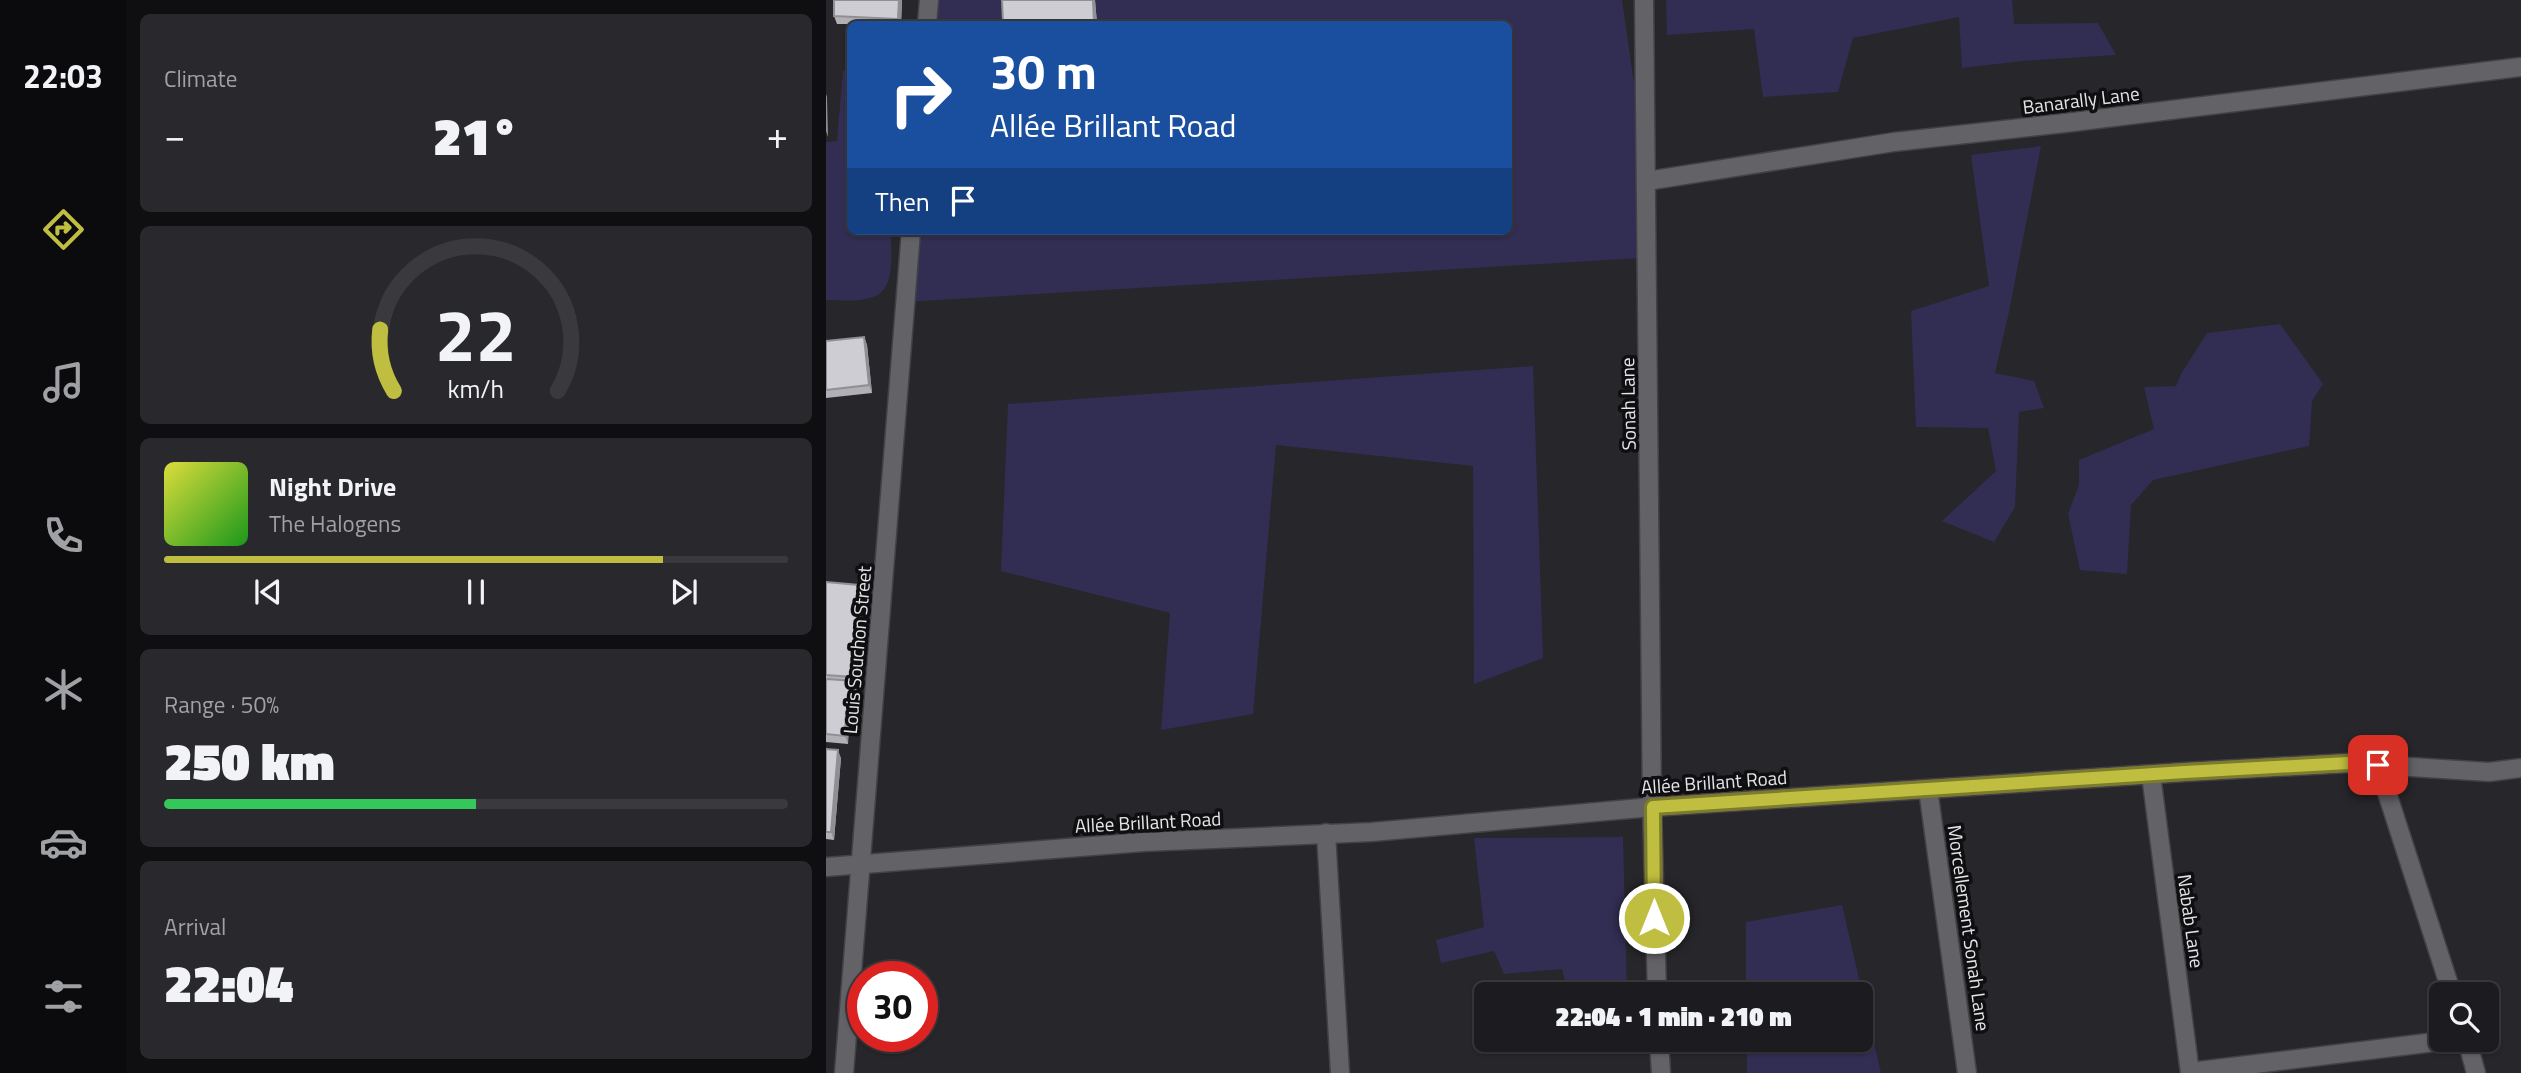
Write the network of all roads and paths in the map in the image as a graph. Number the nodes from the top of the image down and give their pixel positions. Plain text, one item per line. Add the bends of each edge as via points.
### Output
1 (929, 0) edge
2 (1644, 0) edge
3 (927, 21) edge
4 (2521, 67) edge
5 (1647, 181) junction
6 (911, 235) edge
7 (2378, 765) junction
8 (2521, 768) edge
9 (2151, 775) junction
10 (1928, 789) junction
11 (1653, 814) junction
12 (1326, 834) junction
13 (860, 865) junction
14 (826, 867) edge
15 (1656, 982) edge
16 (2448, 982) edge
17 (2429, 1043) edge
18 (1660, 1052) edge
19 (2470, 1052) edge
20 (2190, 1072) edge
21 (844, 1073) edge
22 (1340, 1073) edge
23 (1661, 1073) edge
24 (1967, 1073) edge
25 (2476, 1073) edge

1 - 3 street
2 - 5 street, Sonah Lane
4 - 5 street, Banarally Lane via 1894,142
5 - 11 street, Sonah Lane
6 - 13 street, Louis Souchon Street
7 - 8 street, Allée Brillant Road via 2489,772
7 - 9 street, Allée Brillant Road
7 - 16 street
9 - 10 street, Allée Brillant Road
9 - 20 street, Nabab Lane
10 - 11 street, Allée Brillant Road
10 - 24 street, Morcellement Sonah Lane
11 - 12 street, Allée Brillant Road
11 - 15 street, Sonah Lane
12 - 13 street, Allée Brillant Road via 1144,842
12 - 22 street
13 - 14 street, Allée Brillant Road
13 - 21 street, Louis Souchon Street
17 - 20 street
18 - 23 street
19 - 25 street

